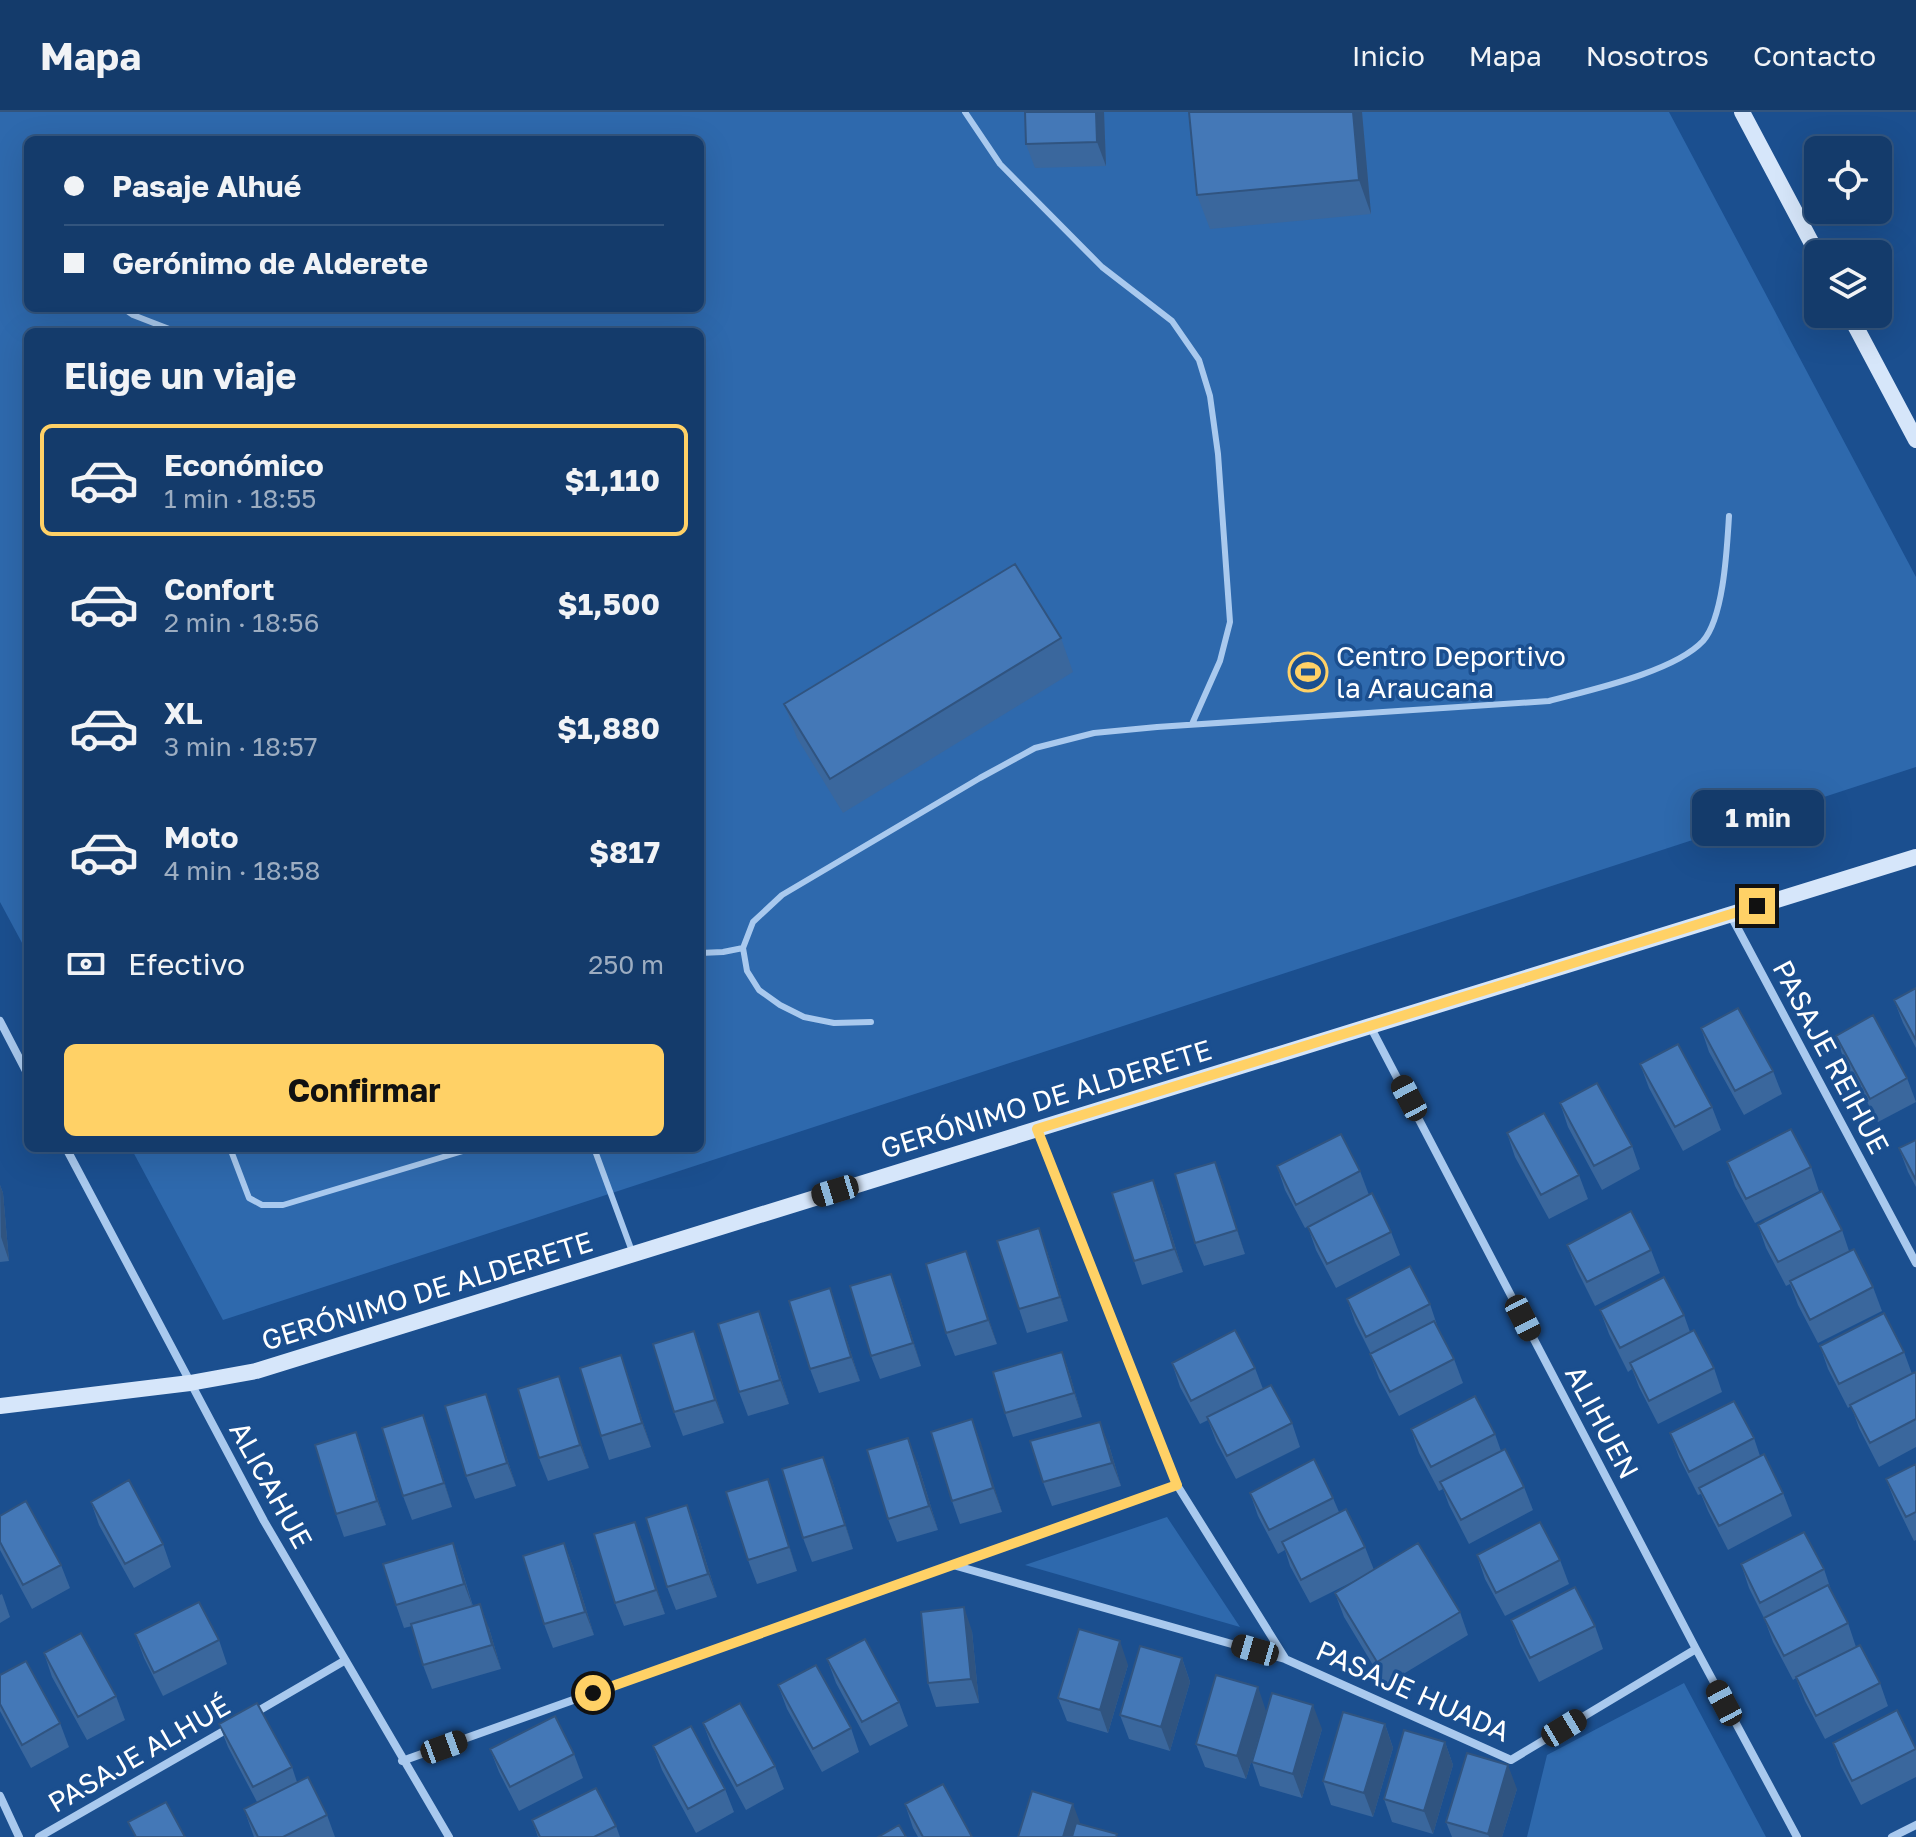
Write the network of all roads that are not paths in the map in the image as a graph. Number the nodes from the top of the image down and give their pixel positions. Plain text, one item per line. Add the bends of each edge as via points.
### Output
1 (965, 112) edge
2 (1742, 112) edge
3 (1810, 240) edge
4 (129, 312) edge
5 (167, 328) edge
6 (1856, 328) edge
7 (1916, 440) edge
8 (1729, 516) dead end
9 (1192, 724) junction
10 (1916, 857) edge
11 (1730, 914) junction
12 (743, 948) junction
13 (704, 953) edge
14 (0, 1021) edge
15 (871, 1022) dead end
16 (1370, 1026) junction
17 (24, 1067) edge
18 (1037, 1129) junction
19 (68, 1152) edge
20 (232, 1152) edge
21 (460, 1152) edge
22 (595, 1152) edge
23 (633, 1254) junction
24 (1916, 1263) edge
25 (190, 1383) junction
26 (0, 1406) edge
27 (1177, 1485) junction
28 (952, 1565) junction
29 (1696, 1649) junction
30 (1285, 1659) junction
31 (344, 1661) junction
32 (247, 1717) edge
33 (233, 1725) edge
34 (402, 1761) junction
35 (0, 1796) edge
36 (1916, 1825) edge
37 (19, 1837) edge
38 (39, 1837) edge
39 (449, 1837) edge
40 (1797, 1837) edge
41 (1892, 1837) edge

1 - 9 lane via 1000,164 1102,267 1172,321 1199,360 1218,454 1230,622 1220,661
2 - 3 street
4 - 5 lane
6 - 7 street
8 - 9 lane via 1718,608 1704,640 1672,663 1549,701
9 - 12 lane via 1094,733 1035,748 782,895 753,922
10 - 11 street, GERÓNIMO DE ALDERETE
11 - 16 street, GERÓNIMO DE ALDERETE
11 - 24 street, PASAJE REIHUE
12 - 13 lane
12 - 15 lane via 753,981 780,1005 834,1023
14 - 17 street
16 - 18 street, GERÓNIMO DE ALDERETE
16 - 29 street, ALIHUEN
18 - 23 street, GERÓNIMO DE ALDERETE
18 - 27 street
19 - 25 street, ALICAHUE
20 - 21 lane via 249,1198 262,1205 283,1205
22 - 23 lane
23 - 25 street, GERÓNIMO DE ALDERETE via 268,1368
25 - 26 street, GERÓNIMO DE ALDERETE
25 - 31 street, ALICAHUE
27 - 28 street
27 - 30 street
28 - 30 street, PASAJE HUADA
28 - 34 street
29 - 30 street, PASAJE HUADA via 1511,1760
29 - 40 street, ALIHUEN
31 - 32 street, PASAJE ALHUÉ
31 - 34 street, ALICAHUE
33 - 38 street, PASAJE ALHUÉ
34 - 39 street, ALICAHUE
35 - 37 street
36 - 41 street

